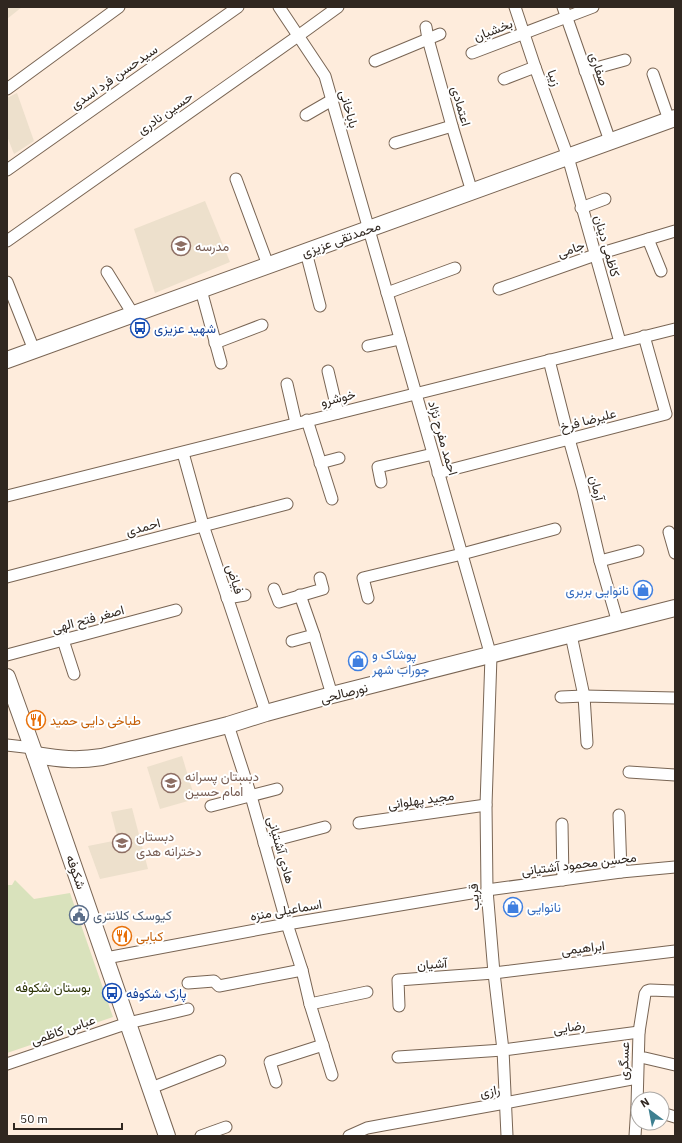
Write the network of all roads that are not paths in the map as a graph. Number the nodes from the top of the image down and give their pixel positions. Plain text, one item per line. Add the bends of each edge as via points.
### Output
1 (118, 7) edge
2 (238, 7) edge
3 (279, 7) edge
4 (338, 7) edge
5 (516, 7) edge
6 (593, 7) edge
7 (565, 12) edge
8 (426, 27) dead end
9 (524, 33) junction
10 (440, 34) dead end
11 (298, 36) junction
12 (428, 39) junction
13 (472, 53) dead end
14 (625, 60) dead end
15 (375, 61) dead end
16 (535, 67) junction
17 (585, 71) junction
18 (653, 74) dead end
19 (504, 79) dead end
20 (7, 89) edge
21 (332, 100) junction
22 (306, 115) dead end
23 (672, 119) edge
24 (452, 126) junction
25 (610, 141) junction
26 (394, 143) dead end
27 (568, 157) junction
28 (7, 170) edge
29 (236, 178) dead end
30 (472, 192) junction
31 (605, 199) dead end
32 (581, 208) junction
33 (369, 229) junction
34 (675, 231) edge
35 (648, 239) junction
36 (7, 241) edge
37 (306, 252) junction
38 (595, 256) junction
39 (268, 265) junction
40 (456, 268) dead end
41 (661, 271) dead end
42 (107, 272) dead end
43 (7, 282) edge
44 (499, 289) dead end
45 (201, 290) junction
46 (387, 294) junction
47 (320, 306) dead end
48 (133, 314) junction
49 (262, 324) dead end
50 (675, 329) edge
51 (644, 336) junction
52 (400, 339) junction
53 (620, 342) junction
54 (215, 343) junction
55 (368, 346) dead end
56 (34, 350) junction
57 (7, 360) edge
58 (549, 360) junction
59 (221, 363) dead end
60 (328, 371) dead end
61 (287, 384) dead end
62 (416, 393) junction
63 (338, 413) junction
64 (307, 420) junction
65 (296, 423) junction
66 (569, 439) junction
67 (183, 453) junction
68 (433, 454) junction
69 (339, 458) dead end
70 (320, 463) junction
71 (438, 473) junction
72 (381, 482) dead end
73 (7, 496) edge
74 (332, 499) dead end
75 (287, 504) dead end
76 (203, 525) junction
77 (555, 529) dead end
78 (669, 532) dead end
79 (638, 551) dead end
80 (675, 553) edge
81 (462, 554) junction
82 (600, 561) junction
83 (7, 577) edge
84 (322, 583) dead end
85 (274, 589) dead end
86 (245, 595) dead end
87 (300, 595) junction
88 (227, 598) junction
89 (368, 598) dead end
90 (675, 608) edge
91 (176, 610) dead end
92 (618, 623) junction
93 (314, 635) junction
94 (571, 635) junction
95 (62, 640) junction
96 (292, 641) dead end
97 (7, 655) edge
98 (491, 656) junction
99 (74, 674) dead end
100 (7, 677) edge
101 (332, 695) junction
102 (584, 696) junction
103 (561, 697) dead end
104 (675, 698) edge
105 (266, 713) junction
106 (228, 725) junction
107 (587, 743) dead end
108 (7, 745) edge
109 (34, 751) junction
110 (629, 772) dead end
111 (675, 775) edge
112 (277, 789) dead end
113 (251, 796) junction
114 (486, 805) junction
115 (211, 806) dead end
116 (619, 815) dead end
117 (359, 823) dead end
118 (562, 824) dead end
119 (326, 827) dead end
120 (264, 843) junction
121 (675, 867) edge
122 (621, 872) junction
123 (563, 880) junction
124 (488, 890) junction
125 (471, 893) dead end
126 (287, 924) junction
127 (675, 951) edge
128 (106, 958) junction
129 (302, 970) junction
130 (494, 973) junction
131 (188, 983) dead end
132 (675, 991) edge
133 (367, 992) dead end
134 (310, 1004) junction
135 (399, 1006) dead end
136 (188, 1009) dead end
137 (128, 1023) junction
138 (639, 1032) junction
139 (322, 1045) junction
140 (503, 1050) junction
141 (398, 1057) dead end
142 (645, 1058) dead end
143 (220, 1061) dead end
144 (7, 1064) edge
145 (675, 1065) edge
146 (332, 1075) dead end
147 (638, 1078) junction
148 (276, 1082) dead end
149 (151, 1088) junction
150 (638, 1091) edge
151 (505, 1103) junction
152 (226, 1127) dead end
153 (369, 1132) edge
154 (215, 1134) edge
155 (167, 1136) edge
156 (201, 1136) edge
157 (349, 1136) edge
158 (507, 1136) edge

1 - 20 street
2 - 28 street, سیدحسن فرد اسدی
3 - 11 street, باباخانی
4 - 11 street, حسین نادری
5 - 9 street, زیبا
6 - 7 street, بخشیان
7 - 9 street, بخشیان
7 - 17 street, صفاری
8 - 12 street, اعتمادی
9 - 13 street, بخشیان
9 - 16 street, زیبا
10 - 12 street
11 - 21 street, باباخانی via 325,76
11 - 36 street, حسین نادری
12 - 15 street
12 - 24 street, اعتمادی
14 - 17 street
16 - 19 street
16 - 27 street, زیبا
17 - 25 street, صفاری
18 - 23 street
21 - 22 street
21 - 33 street, باباخانی
23 - 25 main road, محمدتقی عزیزی
24 - 26 street
24 - 30 street, اعتمادی
25 - 27 main road, محمدتقی عزیزی
27 - 30 main road, محمدتقی عزیزی
27 - 32 street, کاظمی دینان
29 - 39 street
30 - 33 main road, محمدتقی عزیزی
31 - 32 street
32 - 38 street, کاظمی دینان
33 - 37 main road, محمدتقی عزیزی
33 - 46 street, احمد مفرح نژاد
34 - 35 street, جامی
35 - 38 street, جامی
35 - 41 street
37 - 39 main road, محمدتقی عزیزی
37 - 47 street
38 - 44 street, جامی
38 - 53 street, کاظمی دینان
39 - 45 main road, محمدتقی عزیزی
40 - 46 street
42 - 48 street
43 - 56 street
45 - 48 main road, محمدتقی عزیزی
45 - 54 street
46 - 52 street, احمد مفرح نژاد
48 - 56 main road, محمدتقی عزیزی
49 - 54 street
50 - 51 street, خوشرو
51 - 53 street, خوشرو
51 - 66 street, علیرضا فرخ via 666,414
52 - 55 street
52 - 62 street, احمد مفرح نژاد
53 - 58 street, خوشرو
54 - 59 street
56 - 57 main road, محمدتقی عزیزی
58 - 62 street, خوشرو
58 - 66 street, آرمان
60 - 63 street
61 - 65 street
62 - 63 street, خوشرو
62 - 68 street, احمد مفرح نژاد
63 - 64 street, خوشرو
64 - 65 street, خوشرو
64 - 70 street
65 - 67 street, خوشرو
66 - 71 street, علیرضا فرخ
66 - 82 street, آرمان
67 - 73 street, خوشرو
67 - 76 street, فیاض
68 - 71 street, احمد مفرح نژاد
68 - 72 street via 378,468
69 - 70 street
70 - 74 street
71 - 81 street, احمد مفرح نژاد
75 - 76 street, احمدی
76 - 83 street, احمدی
76 - 88 street, فیاض
77 - 81 street
78 - 80 street
79 - 82 street
81 - 89 street via 363,578
81 - 98 street, احمد مفرح نژاد
82 - 92 street, آرمان
84 - 87 street
85 - 87 street via 279,602
86 - 88 street
87 - 93 street
88 - 105 street, فیاض
90 - 92 main road, نورصالحی
91 - 95 street, اصغر فتح الهی
92 - 94 main road, نورصالحی
93 - 96 street
93 - 101 street
94 - 98 main road, نورصالحی
94 - 102 street
95 - 97 street, اصغر فتح الهی
95 - 99 street
98 - 101 main road, نورصالحی
98 - 114 street, قریب
100 - 109 main road, شکوفه
101 - 105 main road, نورصالحی
102 - 103 street
102 - 104 street
102 - 107 street
105 - 106 main road, نورصالحی
106 - 109 main road, نورصالحی via 102,757 59,759
106 - 113 street, هادی آشتیانی
108 - 109 street
109 - 128 main road, شکوفه
110 - 111 street
112 - 113 street
113 - 115 street
113 - 120 street, هادی آشتیانی
114 - 117 street, مجید پهلوانی
114 - 124 street, قریب
116 - 122 street
118 - 123 street
119 - 120 street
120 - 126 street, هادی آشتیانی
121 - 122 street, محسن محمود آشتیانی
122 - 123 street, محسن محمود آشتیانی
123 - 124 street, محسن محمود آشتیانی
124 - 130 street, قریب
125 - 126 street, اسماعیلی منزه
126 - 128 street, اسماعیلی منزه
126 - 129 street, هادی آشتیانی
127 - 130 street, ابراهیمی
128 - 137 main road, شکوفه
129 - 131 street via 220,986 214,981
129 - 134 street, هادی آشتیانی
130 - 135 street, آشیان via 398,980
130 - 140 street, قریب
132 - 138 street, عسگری via 647,991
133 - 134 street
134 - 139 street, هادی آشتیانی
136 - 137 street, عباس کاظمی
137 - 144 street, عباس کاظمی
137 - 149 main road, شکوفه
138 - 140 street, رضایی
138 - 147 street, عسگری
139 - 146 street, هادی آشتیانی
139 - 148 street via 270,1062
140 - 141 street, رضایی
140 - 151 street, قریب
142 - 145 street
143 - 149 street
147 - 150 street, عسگری
147 - 151 street, رازی
149 - 155 main road, شکوفه
151 - 153 street, رازی
151 - 158 street, قریب
152 - 154 street
153 - 157 street, رازی
154 - 156 street

